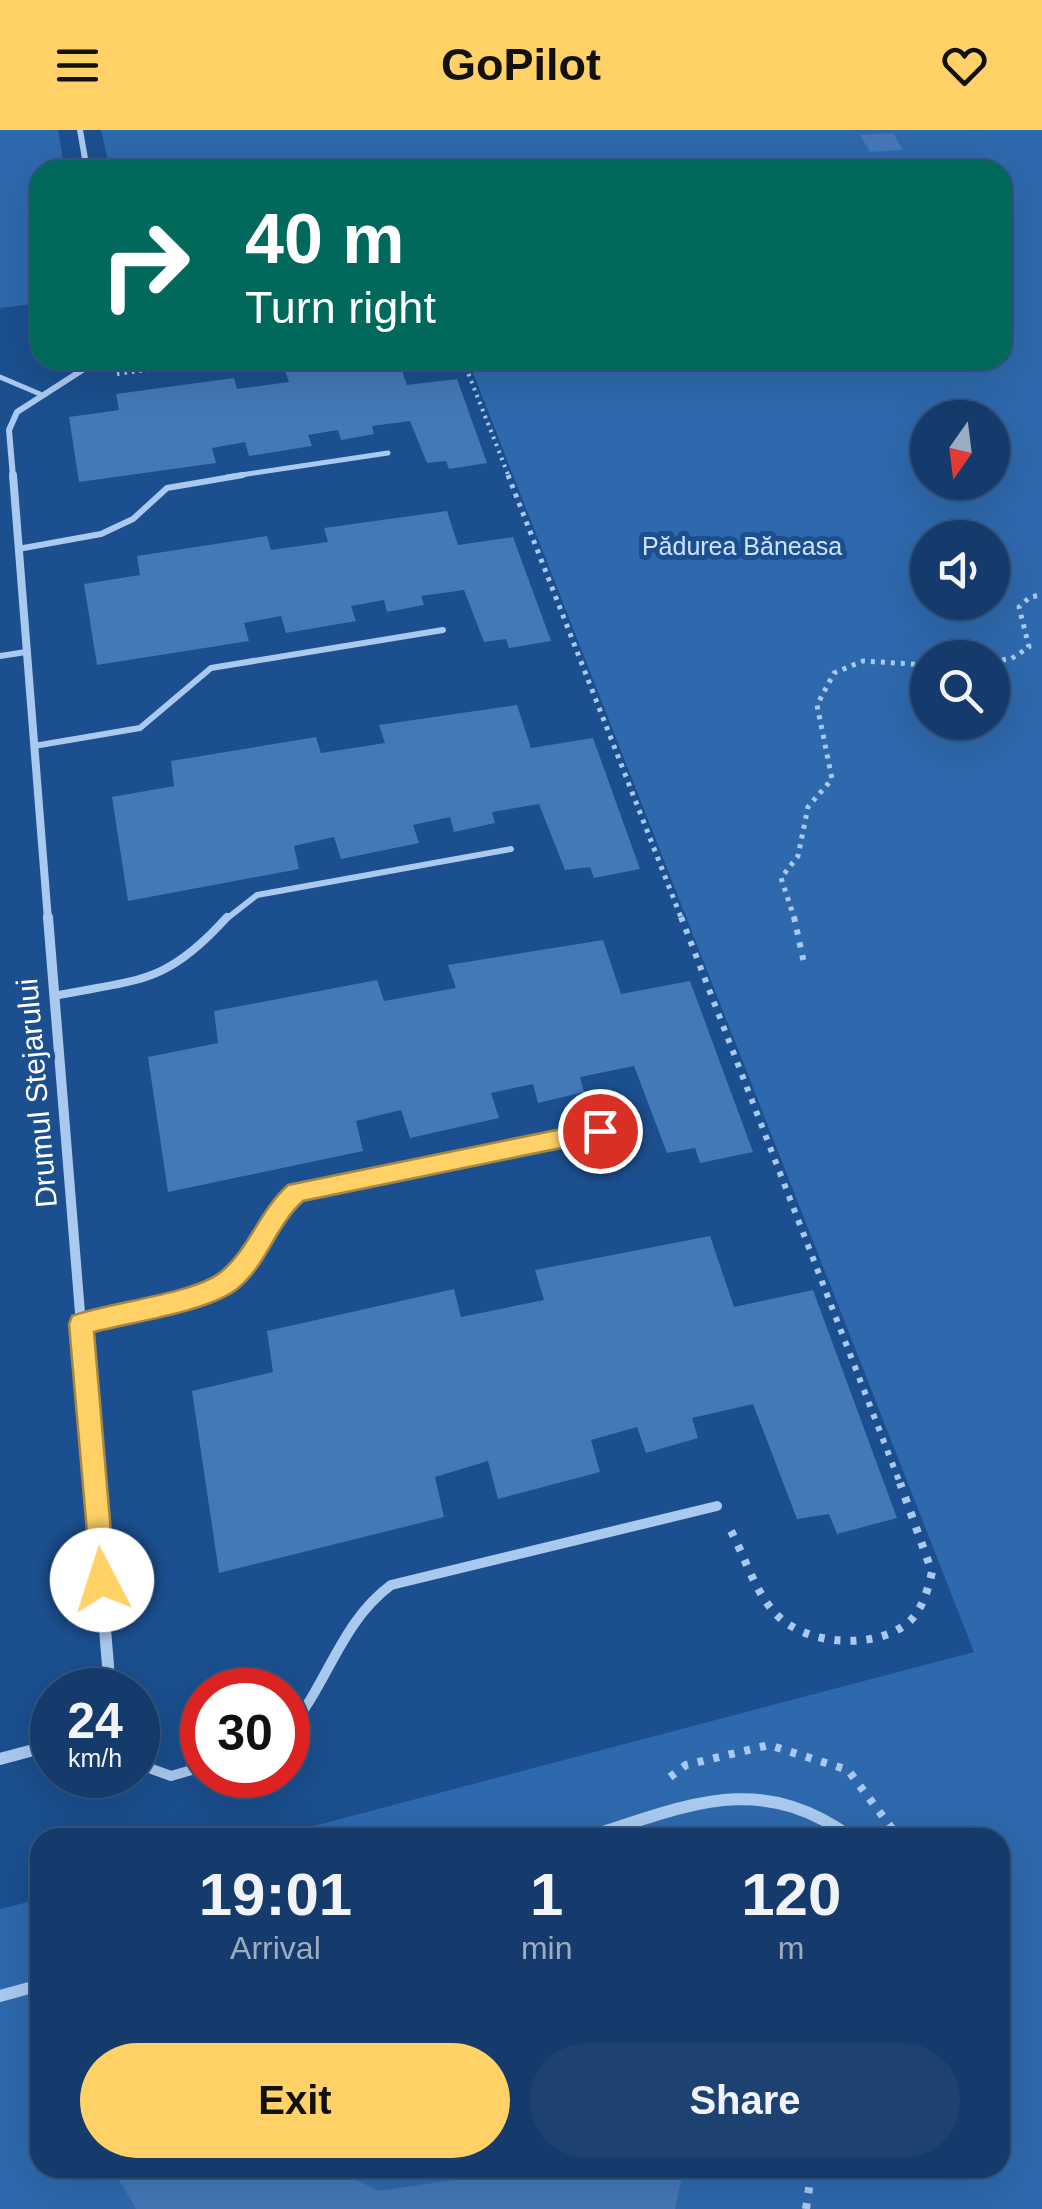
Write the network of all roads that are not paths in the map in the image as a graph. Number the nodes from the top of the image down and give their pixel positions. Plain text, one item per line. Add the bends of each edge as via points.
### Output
1 (80, 130) edge
2 (85, 160) edge
3 (81, 370) edge
4 (0, 377) edge
5 (40, 394) junction
6 (388, 453) dead end
7 (18, 549) junction
8 (444, 630) dead end
9 (26, 652) junction
10 (0, 656) edge
11 (34, 746) junction
12 (512, 849) dead end
13 (54, 996) junction
14 (600, 1131) dead end
15 (81, 1324) junction
16 (717, 1506) road end
17 (108, 1668) edge
18 (310, 1704) edge
19 (30, 1752) edge
20 (0, 1759) edge
21 (621, 1828) edge
22 (840, 1828) edge
23 (30, 1988) edge
24 (0, 1996) edge

1 - 2 street
3 - 5 street, Drumul Stejarului
4 - 5 lane
5 - 7 street, Drumul Stejarului via 16,412 8,430
6 - 7 lane via 175,485 116,529
7 - 9 street, Drumul Stejarului
8 - 11 lane via 211,668 189,680 144,726
9 - 10 lane
9 - 11 street, Drumul Stejarului
11 - 13 street, Drumul Stejarului
12 - 13 lane via 258,895 225,915 184,962
13 - 15 street, Drumul Stejarului
14 - 15 lane via 296,1192 275,1211 228,1281
15 - 17 street, Drumul Stejarului
16 - 18 lane via 391,1585 360,1609
19 - 20 street
21 - 22 street via 764,1795
23 - 24 street

